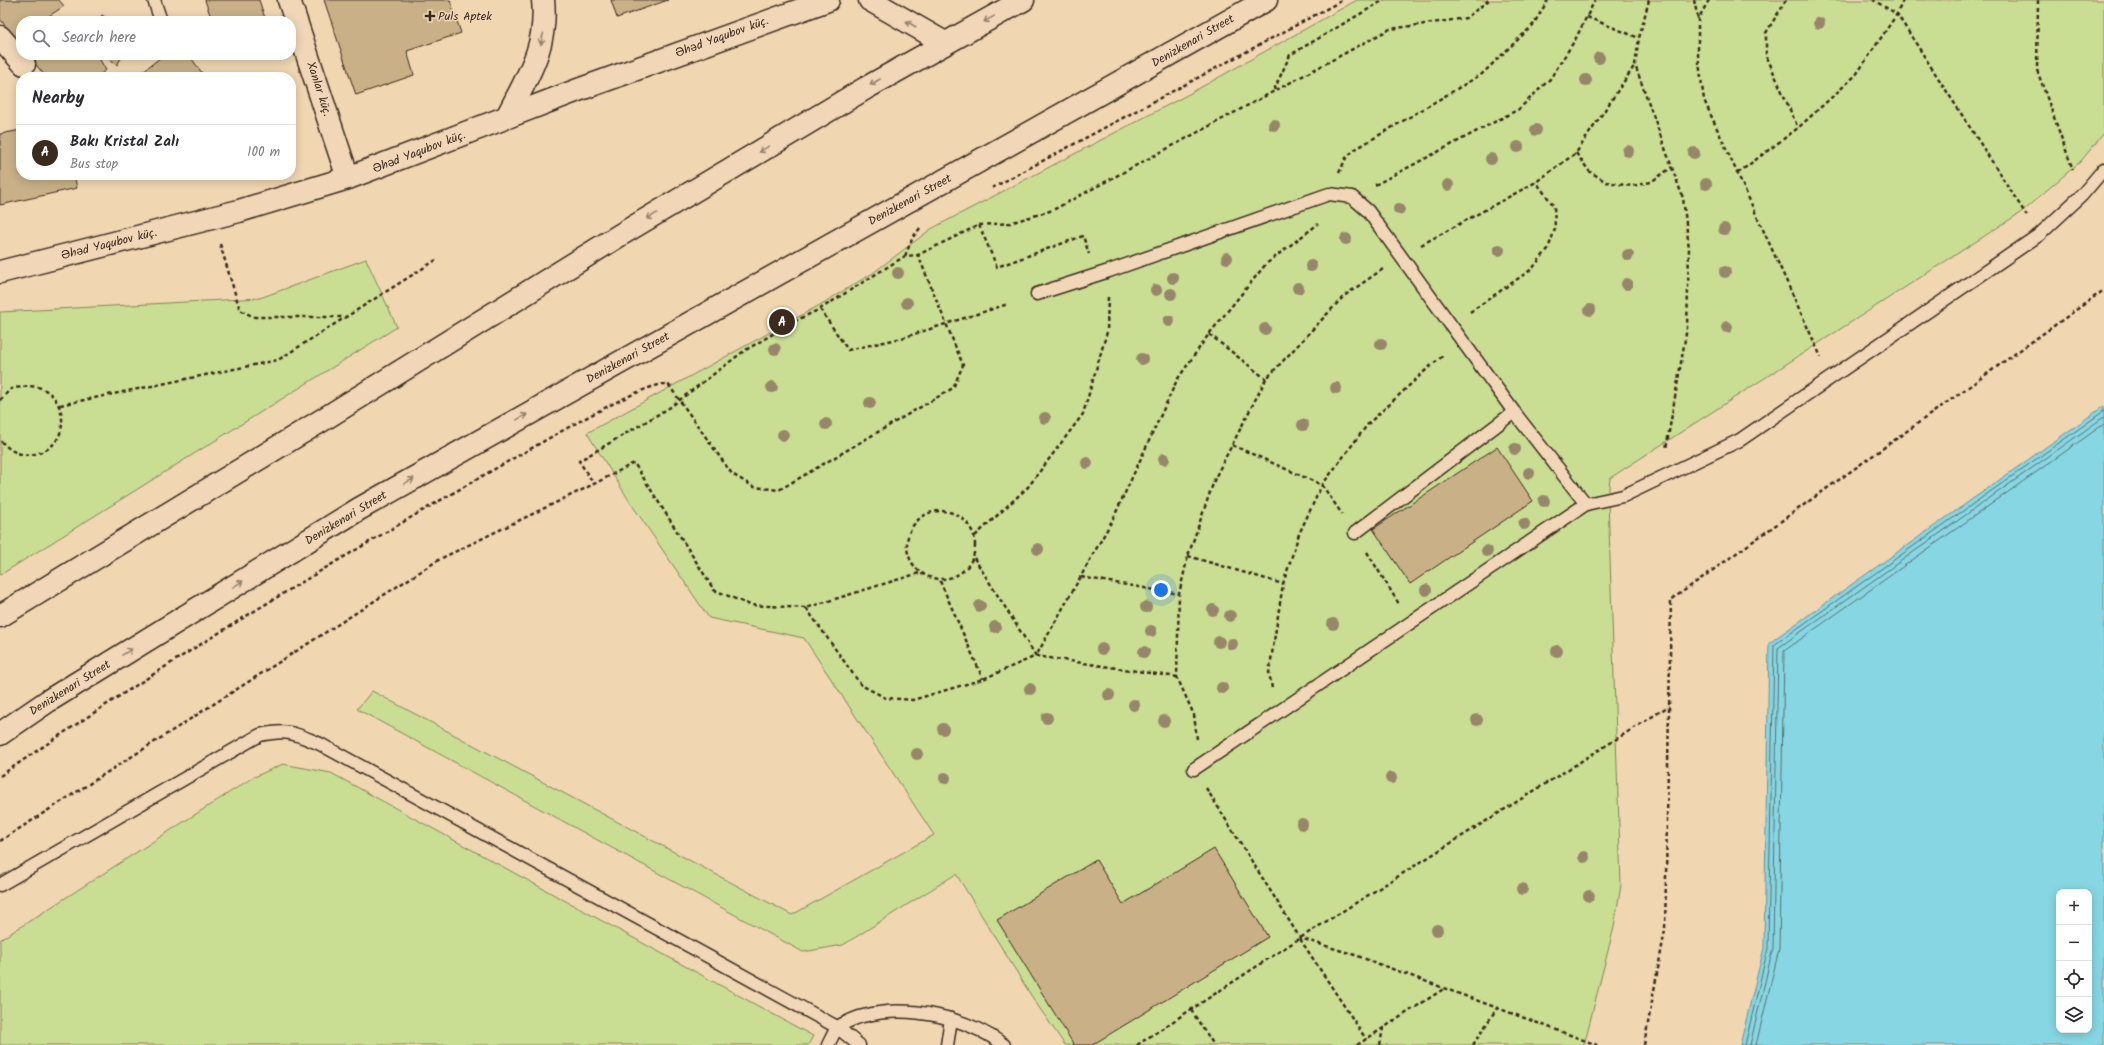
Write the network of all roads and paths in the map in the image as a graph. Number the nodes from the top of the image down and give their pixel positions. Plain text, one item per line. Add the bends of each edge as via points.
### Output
1 (154, 0) edge
2 (289, 0) edge
3 (543, 0) edge
4 (828, 0) edge
5 (870, 0) edge
6 (1023, 0) edge
7 (1266, 0) edge
8 (1343, 0) edge
9 (1384, 0) edge
10 (1489, 0) edge
11 (1548, 0) edge
12 (1595, 0) edge
13 (1649, 0) edge
14 (1694, 0) edge
15 (1709, 0) edge
16 (1786, 0) edge
17 (1872, 0) edge
18 (1903, 0) edge
19 (2038, 0) edge
20 (1897, 14) junction
21 (159, 16) edge
22 (294, 16) edge
23 (1587, 17) junction
24 (1698, 20) junction
25 (296, 21) edge
26 (0, 37) edge
27 (1639, 38) junction
28 (945, 43) junction
29 (16, 55) edge
30 (20, 60) edge
31 (24, 64) dead end
32 (1635, 65) junction
33 (1274, 90) junction
34 (506, 117) junction
35 (1798, 128) junction
36 (1576, 153) junction
37 (1672, 168) junction
38 (2104, 169) edge
39 (1738, 173) junction
40 (348, 178) junction
41 (1536, 182) junction
42 (985, 192) dead end
43 (1329, 194) junction
44 (2082, 195) junction
45 (1352, 197) junction
46 (212, 218) junction
47 (979, 225) junction
48 (922, 226) dead end
49 (2039, 235) junction
50 (918, 255) junction
51 (905, 256) junction
52 (1400, 257) junction
53 (436, 260) dead end
54 (1109, 271) junction
55 (0, 272) edge
56 (1096, 275) junction
57 (2104, 290) edge
58 (1037, 294) dead end
59 (1008, 304) dead end
60 (820, 309) junction
61 (346, 317) junction
62 (948, 324) junction
63 (1452, 325) junction
64 (1209, 334) junction
65 (1463, 341) junction
66 (1830, 378) junction
67 (1266, 379) junction
68 (0, 400) edge
69 (681, 400) junction
70 (60, 405) junction
71 (1514, 412) junction
72 (0, 440) edge
73 (1232, 445) junction
74 (1662, 477) junction
75 (594, 484) junction
76 (1322, 485) junction
77 (1586, 504) junction
78 (1355, 533) junction
79 (975, 536) junction
80 (1188, 556) junction
81 (974, 558) junction
82 (919, 573) junction
83 (1080, 577) junction
84 (940, 581) junction
85 (1282, 584) junction
86 (1179, 594) junction
87 (806, 608) junction
88 (0, 616) edge
89 (1411, 623) junction
90 (1036, 656) junction
91 (1177, 677) junction
92 (983, 679) junction
93 (1669, 706) junction
94 (1275, 714) junction
95 (0, 734) edge
96 (1194, 769) junction
97 (0, 776) edge
98 (0, 841) edge
99 (0, 885) edge
100 (1300, 938) junction
101 (1445, 988) junction
102 (1497, 1008) junction
103 (1191, 1010) junction
104 (950, 1019) junction
105 (837, 1027) junction
106 (1383, 1027) junction
107 (1366, 1040) junction
108 (828, 1045) edge
109 (859, 1045) edge
110 (947, 1045) edge
111 (1004, 1045) edge
112 (1137, 1045) edge
113 (1214, 1045) edge
114 (1357, 1045) edge
115 (1380, 1045) edge
116 (1473, 1045) edge
117 (1597, 1045) edge
118 (1644, 1045) edge

1 - 21 lane
2 - 22 main road, Xanlar küç.
3 -> 34 main road via 544,35 538,54
4 - 34 main road, Əhəd Yaqubov küç.
28 -> 5 main road
6 -> 28 main road
95 -> 7 main road, Denizkenari Street via 48,701 359,509
8 - 42 path
9 - 33 path via 1290,55
10 - 33 path via 1466,18 1390,29
11 - 43 path via 1533,25 1482,74 1354,150 1346,158
12 - 23 path
13 - 27 path
14 - 24 path
15 - 24 path
16 - 35 path via 1766,33 1766,55
17 - 20 path
18 - 20 path
19 - 44 path via 2037,70
20 - 35 path via 1856,75
20 - 49 path
23 - 27 path
23 - 45 path via 1550,79 1519,109
24 - 39 path via 1698,55 1704,100
25 - 40 main road, Xanlar küç.
26 - 29 main road
27 - 32 path
28 -> 88 main road via 620,234 331,415
30 - 31 main road
32 - 36 path
32 - 37 path
33 - 47 path via 1053,210 1010,223
34 - 40 main road, Əhəd Yaqubov küç.
35 - 39 path
36 - 37 path via 1589,171 1606,182 1632,186 1651,182
36 - 41 path
37 - 74 path via 1683,198 1689,248 1687,320
38 - 44 lane
39 - 66 path
40 - 46 main road, Əhəd Yaqubov küç.
41 - 52 path
41 - 63 path via 1554,206 1555,229 1548,249 1532,269
43 - 45 lane
43 - 54 lane
44 - 49 lane
45 - 52 lane via 1368,211
45 - 64 path via 1266,264
46 - 55 main road, Əhəd Yaqubov küç.
46 - 61 path via 240,310 254,317
47 - 50 path
47 - 56 path via 997,267 1082,236
48 - 51 path
49 - 66 lane
50 - 51 path
50 - 62 path
51 - 60 path
52 - 63 lane
52 - 67 path via 1344,296
53 - 61 path
54 - 56 lane
54 - 79 path via 1107,332 1083,414 1028,487
56 - 58 lane
57 - 93 path via 1671,600
59 - 62 path
60 - 62 path via 848,350
60 - 69 path via 744,351
61 - 70 path via 278,360
62 - 69 path via 963,365 953,388 779,490 754,487 732,474
63 - 65 lane
64 - 67 path
64 - 83 path via 1177,380 1114,519
65 - 71 lane
65 - 76 path via 1427,369 1368,424
66 - 74 lane via 1740,440
67 - 73 path
68 - 70 path via 12,389 30,385 47,391
69 - 75 path via 579,461
69 - 97 path via 668,384 663,383 581,420 246,616 89,715
70 - 72 path via 63,422 58,440 44,452 26,456 9,450
71 - 77 lane
71 - 78 lane
73 - 76 path
73 - 80 path via 1215,478
74 - 77 lane via 1624,496
75 - 87 path via 634,464 714,590 750,604
75 - 98 path via 440,559
76 - 78 path
76 - 85 path via 1299,534
77 - 89 lane
78 - 89 path
79 - 81 path
79 - 82 path via 964,518 950,512 943,510 922,516 908,533 907,547 907,554
80 - 85 path
80 - 86 path
81 - 84 path via 961,575
81 - 90 path
82 - 84 path
82 - 87 path
83 - 86 path
83 - 90 path
84 - 92 path
85 - 94 path via 1270,673
86 - 91 path
87 - 92 path via 861,686 886,698 914,700
89 - 94 lane
90 - 91 path
90 - 92 path
91 - 96 path via 1194,715 1197,736
93 - 100 path
93 - 118 path via 1665,930
94 - 96 lane
96 - 100 path
99 - 105 lane via 260,736 293,732 320,744
100 - 101 path
100 - 103 path
100 - 107 path
101 - 102 path
101 - 106 path
102 - 116 path
102 - 117 path
103 - 112 path
103 - 113 path
104 - 105 lane via 925,1013 886,1012 862,1016
104 - 110 lane
104 - 111 lane via 969,1025
105 - 108 lane
105 - 109 lane
106 - 107 path
106 - 115 path
107 - 114 path

